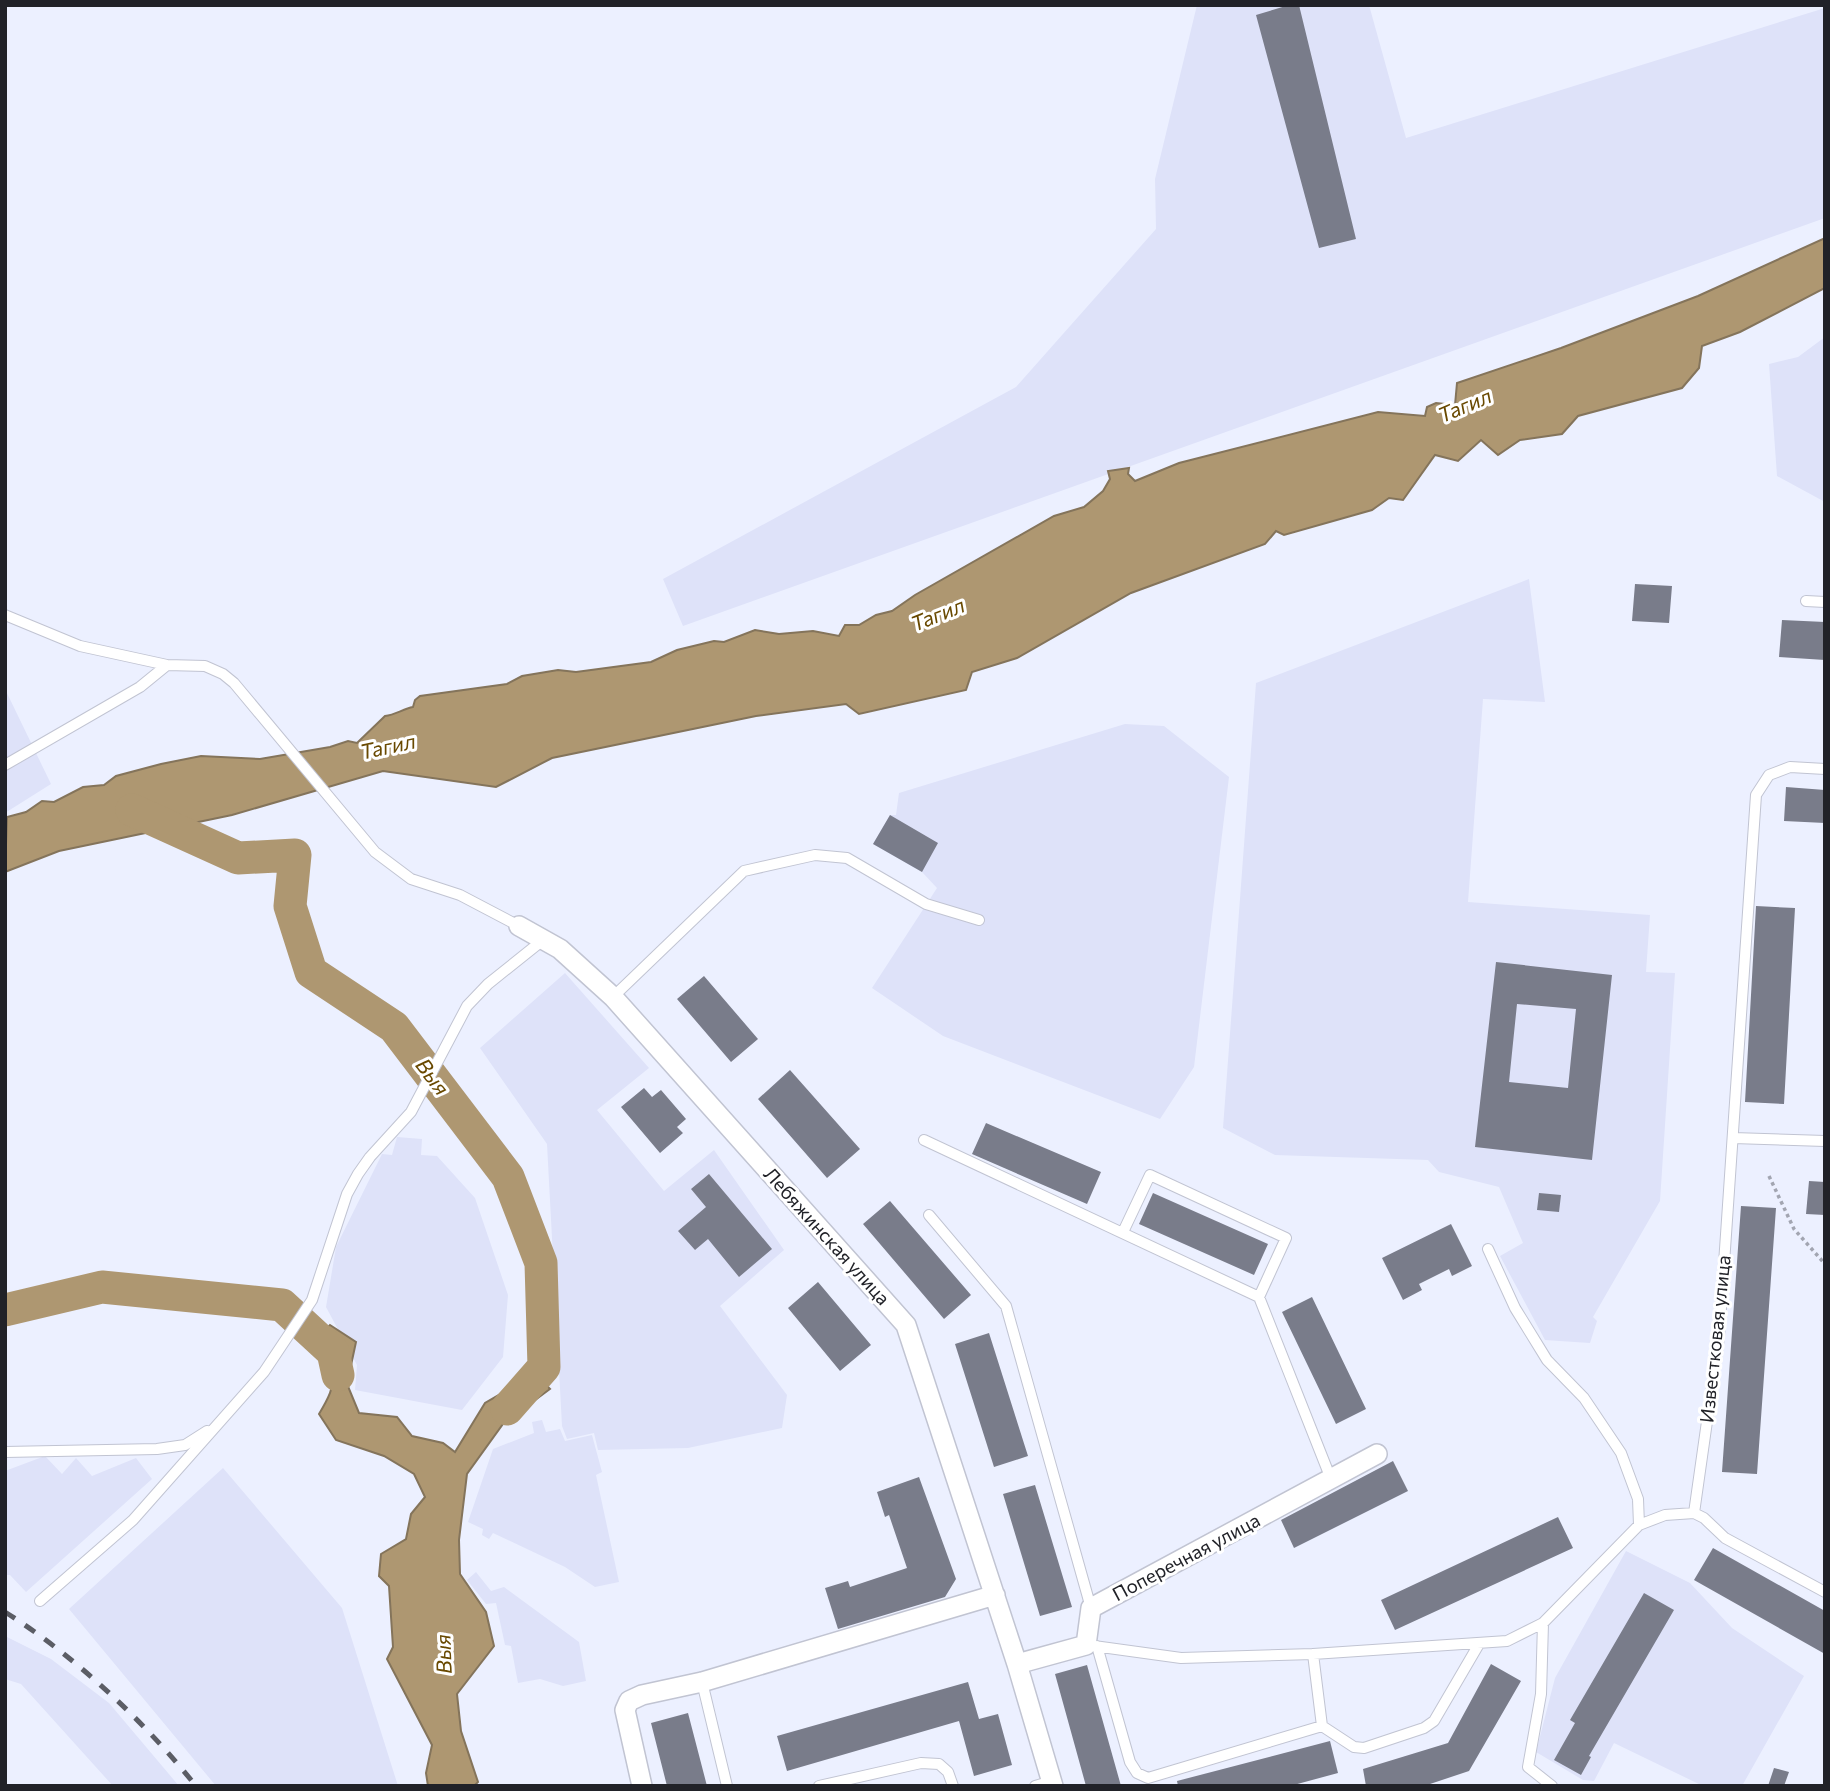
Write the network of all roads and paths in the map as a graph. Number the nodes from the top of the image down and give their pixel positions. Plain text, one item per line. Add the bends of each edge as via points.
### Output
1 (1806, 601) dead end
2 (1825, 602) edge
3 (5, 615) edge
4 (167, 665) junction
5 (5, 765) edge
6 (1825, 769) edge
7 (979, 920) dead end
8 (519, 926) joint
9 (543, 940) junction
10 (613, 997) junction
11 (1733, 1138) junction
12 (924, 1140) dead end
13 (1825, 1142) edge
14 (1769, 1176) dead end
15 (929, 1215) dead end
16 (1123, 1232) junction
17 (1488, 1249) dead end
18 (1825, 1264) edge
19 (1259, 1297) junction
20 (217, 1425) junction
21 (5, 1452) edge
22 (1377, 1454) dead end
23 (1331, 1479) junction
24 (1694, 1513) junction
25 (1639, 1525) junction
26 (1825, 1592) edge
27 (995, 1595) junction
28 (40, 1601) dead end
29 (1091, 1608) junction
30 (1544, 1623) junction
31 (1479, 1644) junction
32 (1092, 1646) junction
33 (1313, 1654) junction
34 (1017, 1664) junction
35 (702, 1682) junction
36 (1321, 1726) junction
37 (1047, 1784) edge
38 (642, 1786) edge
39 (727, 1786) edge
40 (819, 1786) edge
41 (953, 1786) edge
42 (1552, 1786) edge

1 - 2 lane
3 - 4 lane via 80,646
4 - 5 lane via 140,687
4 - 8 lane, Лебяжинская улица via 205,666 234,683 375,852 411,879 460,895
6 - 11 lane, Известковая улица via 1790,767 1769,775 1756,795
7 - 10 lane via 926,904 847,858 815,855 744,872
8 - 9 street, Лебяжинская улица
9 - 10 street, Лебяжинская улица via 579,964
9 - 20 lane via 467,1006 411,1112 370,1157 347,1194 312,1300 264,1372
10 - 27 street, Лебяжинская улица via 906,1325
11 - 13 lane
11 - 24 lane, Известковая улица via 1718,1337
12 - 16 lane
14 - 18 path via 1794,1229
15 - 29 lane via 1006,1306
16 - 19 lane
16 - 19 lane via 1150,1175 1286,1238
17 - 25 lane via 1515,1308 1547,1360 1584,1398 1621,1454 1638,1499
19 - 23 lane
20 - 21 lane via 185,1445 157,1449
20 - 28 lane via 132,1520
22 - 23 street, Поперечная улица
23 - 29 street, Поперечная улица
24 - 25 lane via 1665,1515
24 - 26 lane via 1726,1538
25 - 30 lane
27 - 34 street, Лебяжинская улица
27 - 35 street
29 - 32 street, Поперечная улица
30 - 31 lane via 1507,1641
30 - 42 lane via 1541,1694 1528,1767
31 - 33 lane
31 - 36 lane via 1434,1721 1424,1728 1364,1748 1354,1747
32 - 33 lane via 1181,1658
32 - 34 street
32 - 36 lane via 1130,1762 1148,1779
33 - 36 lane
34 - 37 street, Лебяжинская улица
35 - 38 street via 629,1701 625,1710
35 - 39 lane
40 - 41 lane via 921,1763 939,1763

